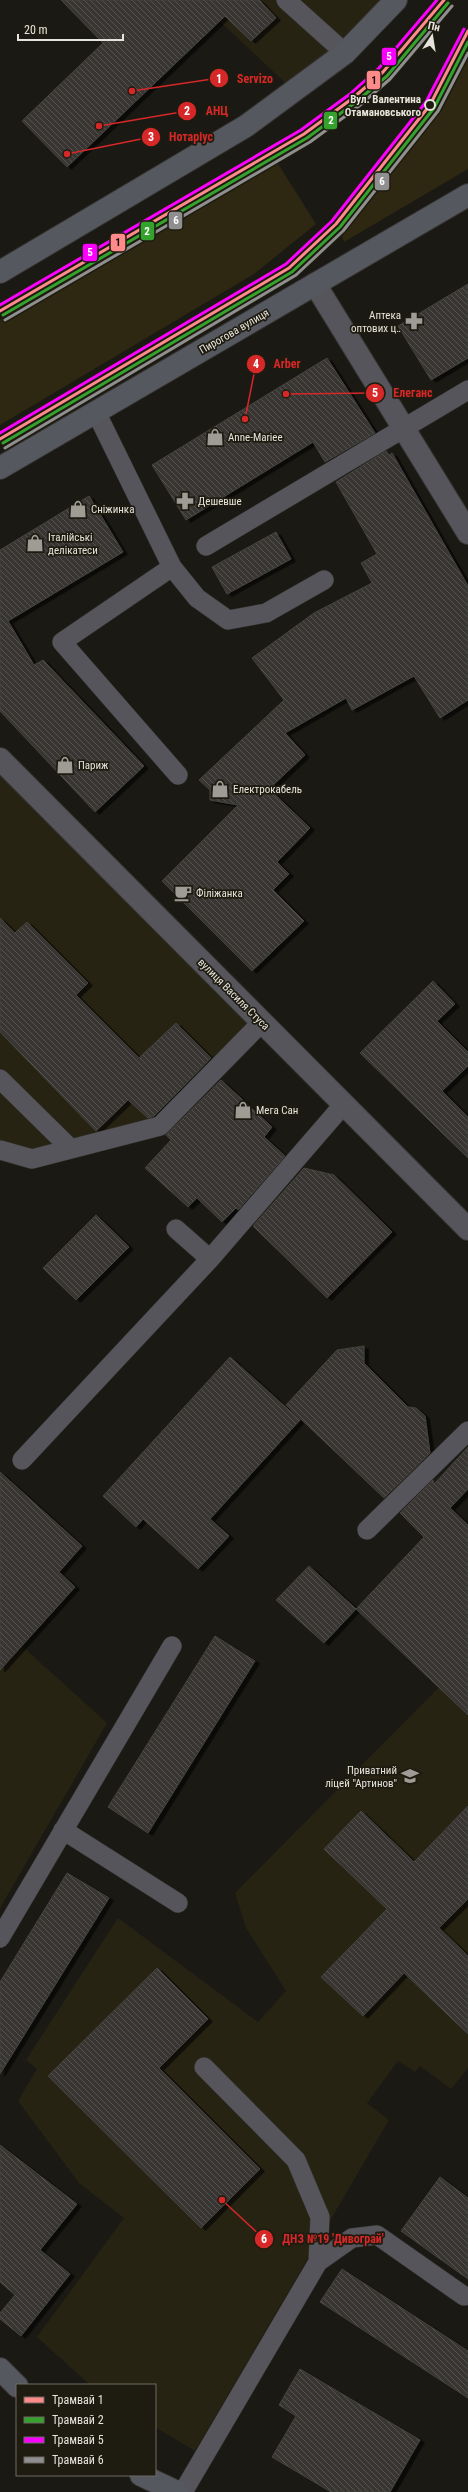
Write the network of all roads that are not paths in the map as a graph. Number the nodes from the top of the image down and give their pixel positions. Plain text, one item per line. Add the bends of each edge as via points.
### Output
1 (286, 0) edge
2 (396, 0) edge
3 (345, 53) junction
4 (468, 195) edge
5 (0, 272) edge
6 (315, 284) junction
7 (468, 390) edge
8 (96, 412) junction
9 (404, 429) junction
10 (0, 468) edge
11 (468, 533) edge
12 (206, 546) dead end
13 (172, 567) junction
14 (324, 580) dead end
15 (0, 759) edge
16 (178, 775) dead end
17 (262, 1022) junction
18 (0, 1079) edge
19 (344, 1104) junction
20 (71, 1149) junction
21 (0, 1150) edge
22 (176, 1229) dead end
23 (468, 1229) edge
24 (210, 1258) junction
25 (468, 1431) edge
26 (22, 1460) dead end
27 (367, 1530) dead end
28 (172, 1646) dead end
29 (64, 1830) junction
30 (178, 1903) dead end
31 (0, 1938) edge
32 (204, 2067) dead end
33 (318, 2262) junction
34 (464, 2296) dead end
35 (0, 2369) edge
36 (16, 2385) edge
37 (143, 2476) edge
38 (177, 2492) edge
39 (182, 2492) edge

1 - 3 lane
2 - 3 main road
3 - 5 main road via 246,126
4 - 6 main road, Пирогова вулиця
6 - 8 main road, Пирогова вулиця
6 - 9 street
7 - 9 lane
8 - 10 main road, Пирогова вулиця
8 - 13 lane
9 - 11 street
9 - 12 lane
13 - 14 lane via 197,598 228,620 266,613
13 - 16 lane via 62,642
15 - 17 street, вулиця Василя Стуса
17 - 19 street, вулиця Василя Стуса
17 - 20 lane via 160,1126
18 - 20 lane
19 - 23 street, вулиця Василя Стуса
19 - 24 lane
20 - 21 lane via 32,1159
22 - 24 lane
24 - 26 lane
25 - 27 lane
28 - 29 lane
29 - 30 lane
29 - 31 lane
32 - 33 lane via 296,2160 320,2217
33 - 34 lane via 352,2238 377,2235
33 - 39 lane
35 - 36 main road
37 - 38 main road

